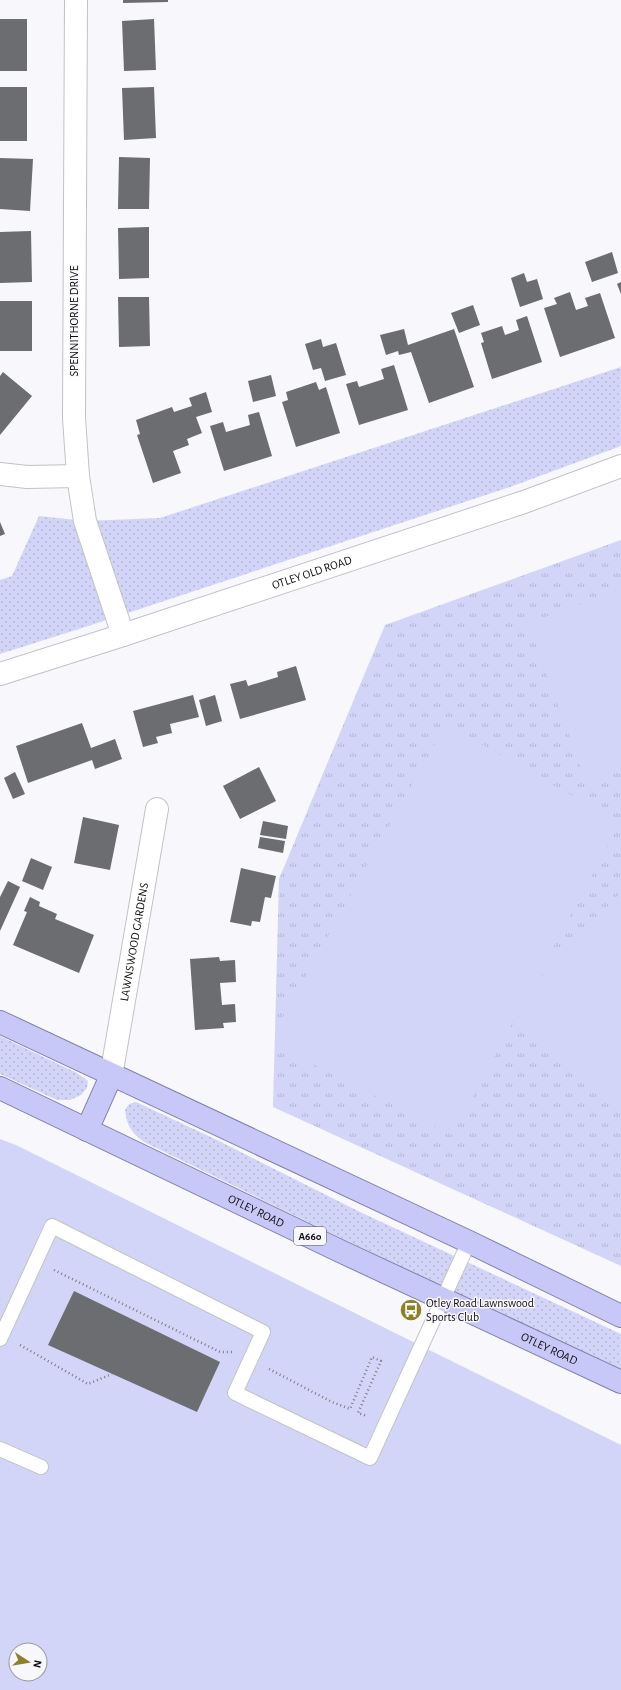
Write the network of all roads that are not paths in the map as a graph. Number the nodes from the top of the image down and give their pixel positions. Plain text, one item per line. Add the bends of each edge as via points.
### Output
1 (76, 0) edge
2 (621, 466) edge
3 (0, 474) edge
4 (78, 476) junction
5 (123, 635) junction
6 (0, 674) edge
7 (157, 809) dead end
8 (0, 1022) edge
9 (111, 1076) junction
10 (0, 1088) edge
11 (87, 1130) junction
12 (469, 1242) junction
13 (443, 1299) junction
14 (621, 1316) edge
15 (1, 1337) edge
16 (621, 1382) edge
17 (0, 1449) edge
18 (41, 1467) dead end

1 - 4 street, SPENNITHORNE DRIVE via 74,418
2 - 5 street, OTLEY OLD ROAD via 524,502
3 - 4 street via 27,477
4 - 5 street, SPENNITHORNE DRIVE via 86,520
5 - 6 street, OTLEY OLD ROAD
7 - 9 street, LAWNSWOOD GARDENS
8 - 9 highway
9 - 11 highway
9 - 12 highway
10 - 11 highway, OTLEY ROAD / A660
11 - 13 highway, OTLEY ROAD / A660
12 - 13 lane
12 - 14 highway
13 - 15 lane via 370,1458 235,1393 262,1332 52,1226
13 - 16 highway, OTLEY ROAD / A660
17 - 18 lane

